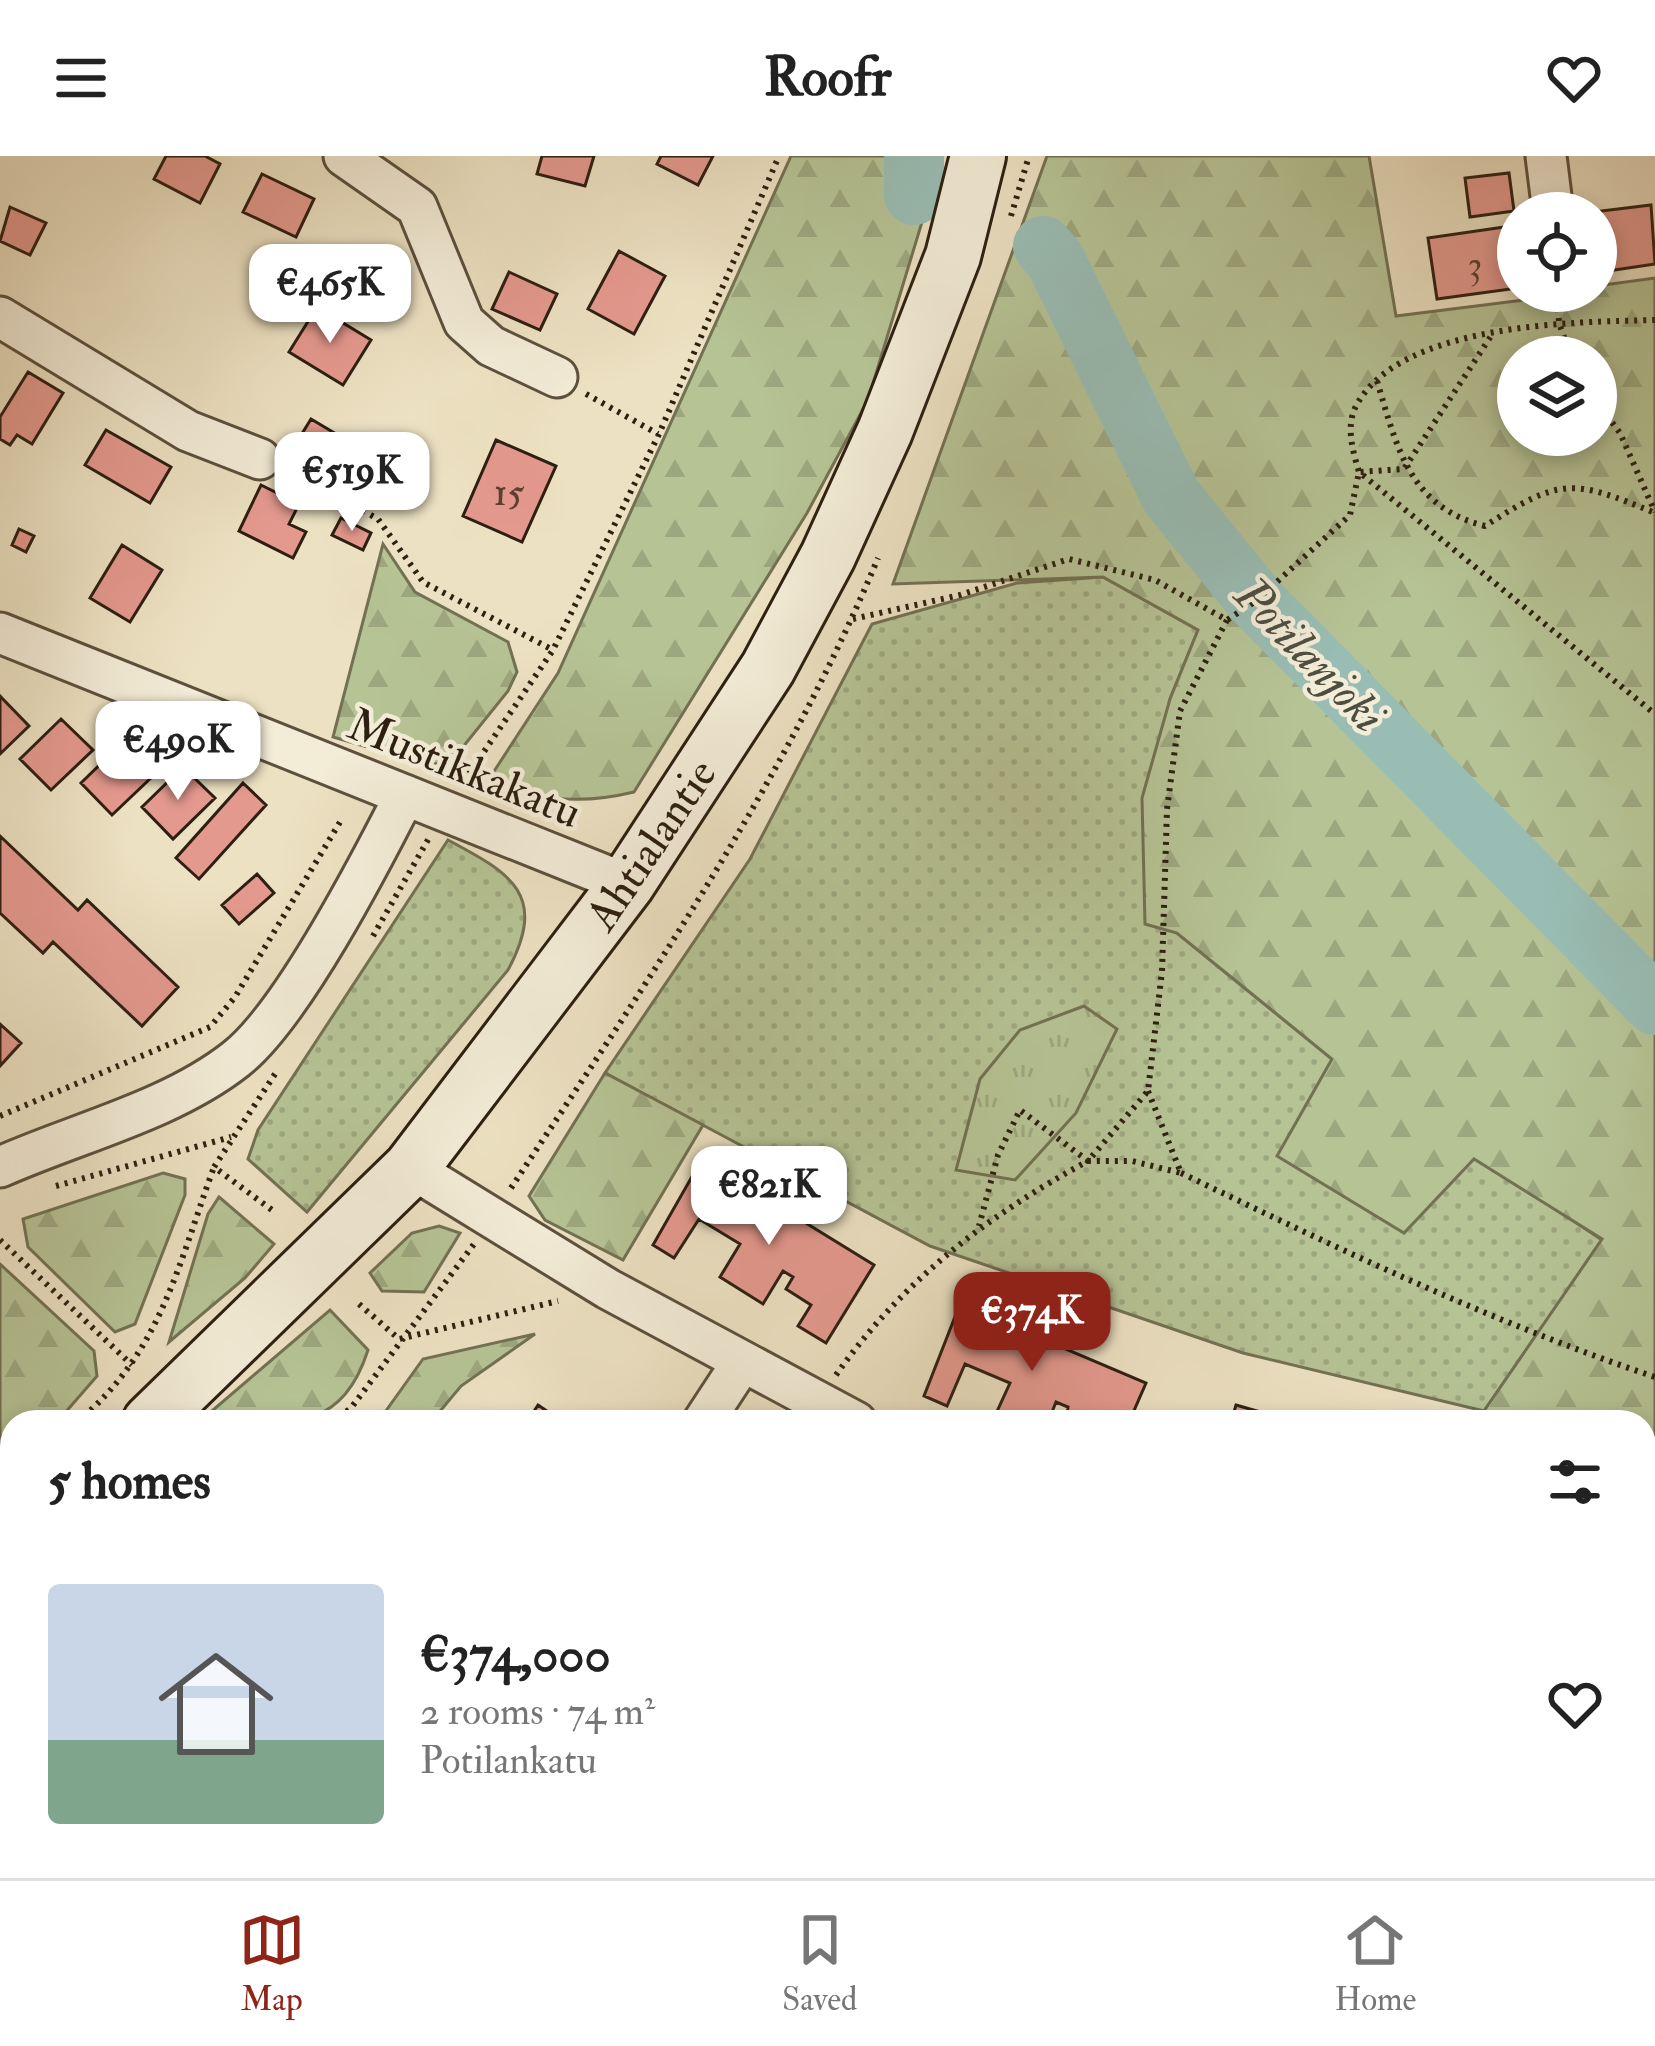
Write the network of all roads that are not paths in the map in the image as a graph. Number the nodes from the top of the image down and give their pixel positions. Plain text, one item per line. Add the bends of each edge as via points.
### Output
1 (344, 156) edge
2 (978, 156) edge
3 (1546, 156) edge
4 (1550, 192) edge
5 (0, 317) edge
6 (557, 377) road end
7 (260, 459) road end
8 (0, 633) edge
9 (405, 795) junction
10 (627, 884) junction
11 (0, 1167) edge
12 (411, 1168) junction
13 (741, 1364) junction
14 (162, 1410) edge
15 (711, 1410) edge
16 (833, 1410) edge

1 - 6 street via 417,207 464,322 491,346
2 - 10 main road, Ahtialantie via 953,256 828,556 768,668
3 - 4 street
5 - 7 street via 188,431
8 - 9 street, Mustikkakatu
9 - 10 street, Mustikkakatu
9 - 11 street via 272,1021 237,1058 191,1086
10 - 12 main road, Ahtialantie
12 - 13 street
12 - 14 main road, Ahtialantie
13 - 15 street
13 - 16 street

